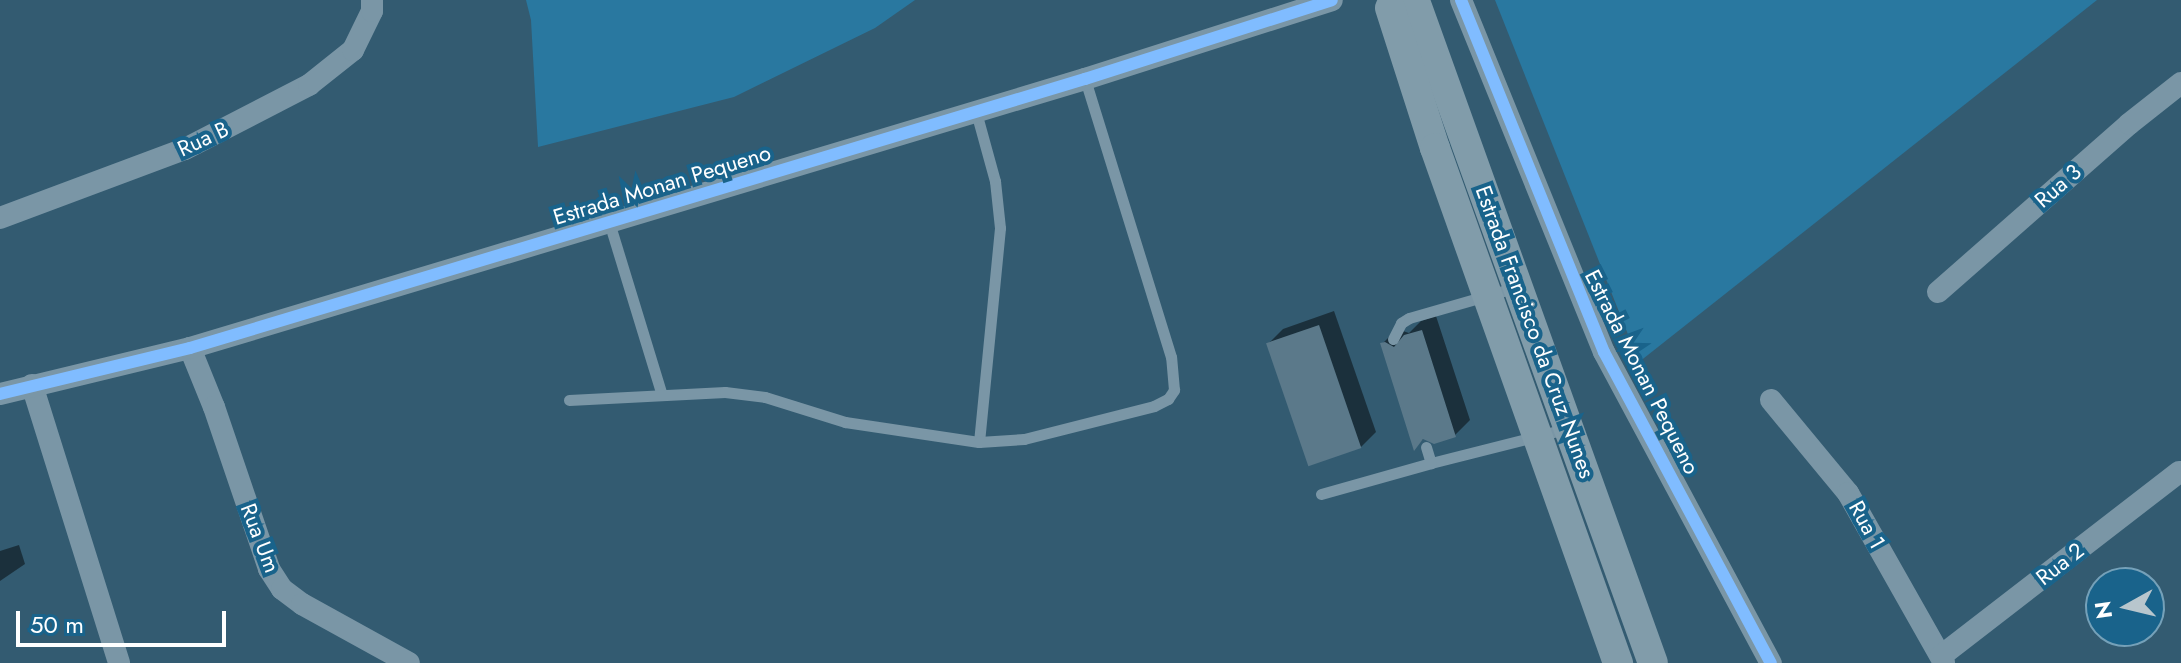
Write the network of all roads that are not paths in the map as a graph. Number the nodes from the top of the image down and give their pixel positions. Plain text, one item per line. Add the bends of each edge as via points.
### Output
1 (1332, 0) edge
2 (1461, 0) edge
3 (1399, 2) edge
4 (372, 6) edge
5 (1085, 79) junction
6 (2181, 83) edge
7 (976, 112) junction
8 (0, 218) edge
9 (609, 222) junction
10 (1518, 287) junction
11 (1938, 292) dead end
12 (1487, 296) junction
13 (1393, 339) dead end
14 (190, 348) junction
15 (32, 385) junction
16 (0, 394) edge
17 (662, 395) junction
18 (569, 400) dead end
19 (1771, 400) dead end
20 (1569, 428) junction
21 (1537, 436) junction
22 (979, 442) junction
23 (1426, 447) dead end
24 (1431, 463) junction
25 (2179, 472) dead end
26 (1321, 494) dead end
27 (1942, 660) edge
28 (119, 663) edge
29 (409, 663) edge
30 (1618, 663) edge
31 (1653, 663) edge
32 (1771, 663) edge

1 - 5 street, Estrada Monan Pequeno
2 - 32 street, Estrada Monan Pequeno via 1599,341
3 - 10 main road, Estrada Francisco da Cruz Nunes
3 - 12 main road, Estrada Francisco da Cruz Nunes
4 - 8 street, Rua B via 353,50 309,85 185,149
5 - 7 street, Estrada Monan Pequeno
5 - 22 lane via 1171,357 1174,390 1154,406 1024,439
6 - 11 street, Rua 3
7 - 9 street, Estrada Monan Pequeno
7 - 22 lane via 995,181 1000,228
9 - 14 street, Estrada Monan Pequeno
9 - 17 lane
10 - 12 lane
10 - 20 main road, Estrada Francisco da Cruz Nunes
12 - 13 lane via 1409,318
12 - 21 main road, Estrada Francisco da Cruz Nunes
14 - 15 street, Estrada Monan Pequeno
14 - 29 street, Rua Um via 269,569 282,589
15 - 16 street, Estrada Monan Pequeno
15 - 28 street
17 - 18 lane
17 - 22 lane via 725,392 765,397 845,422
19 - 27 street, Rua 1 via 1848,493
20 - 21 lane
20 - 31 main road, Estrada Francisco da Cruz Nunes
21 - 24 lane
21 - 30 main road, Estrada Francisco da Cruz Nunes
23 - 24 lane
24 - 26 lane
25 - 27 street, Rua 2

